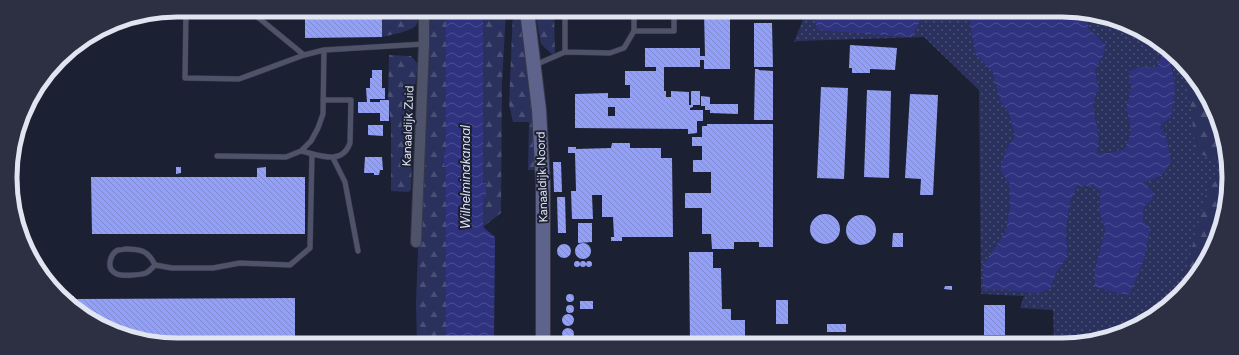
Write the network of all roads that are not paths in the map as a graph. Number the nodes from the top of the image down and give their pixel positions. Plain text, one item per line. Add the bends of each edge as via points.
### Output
1 (186, 17) edge
2 (257, 17) edge
3 (424, 17) edge
4 (528, 17) edge
5 (565, 17) edge
6 (634, 17) edge
7 (674, 17) edge
8 (634, 31) junction
9 (424, 44) junction
10 (324, 50) junction
11 (565, 52) junction
12 (304, 56) junction
13 (534, 66) junction
14 (323, 100) junction
15 (301, 151) junction
16 (312, 154) junction
17 (217, 156) dead end
18 (333, 158) junction
19 (416, 242) dead end
20 (358, 251) dead end
21 (155, 265) junction
22 (543, 338) edge

1 - 12 lane via 185,78 239,79
2 - 12 lane
3 - 9 street, Kanaaldijk Zuid
4 - 13 street, Kanaaldijk Noord
5 - 11 lane
6 - 8 lane
7 - 8 lane via 674,31
8 - 11 lane via 624,48 610,53
9 - 10 lane
9 - 19 street, Kanaaldijk Zuid
10 - 12 lane
10 - 14 lane
11 - 13 lane
13 - 22 street, Kanaaldijk Noord via 543,183
14 - 15 lane via 323,114 318,128 311,141
14 - 18 lane via 351,100 350,143 344,153
15 - 16 lane
15 - 17 lane via 286,157
16 - 18 lane
16 - 21 lane via 310,248 290,265 240,263 213,268 172,268
18 - 20 lane via 345,182
21 - 21 lane via 147,252 132,249 117,250 110,262 115,274 122,275 144,274

